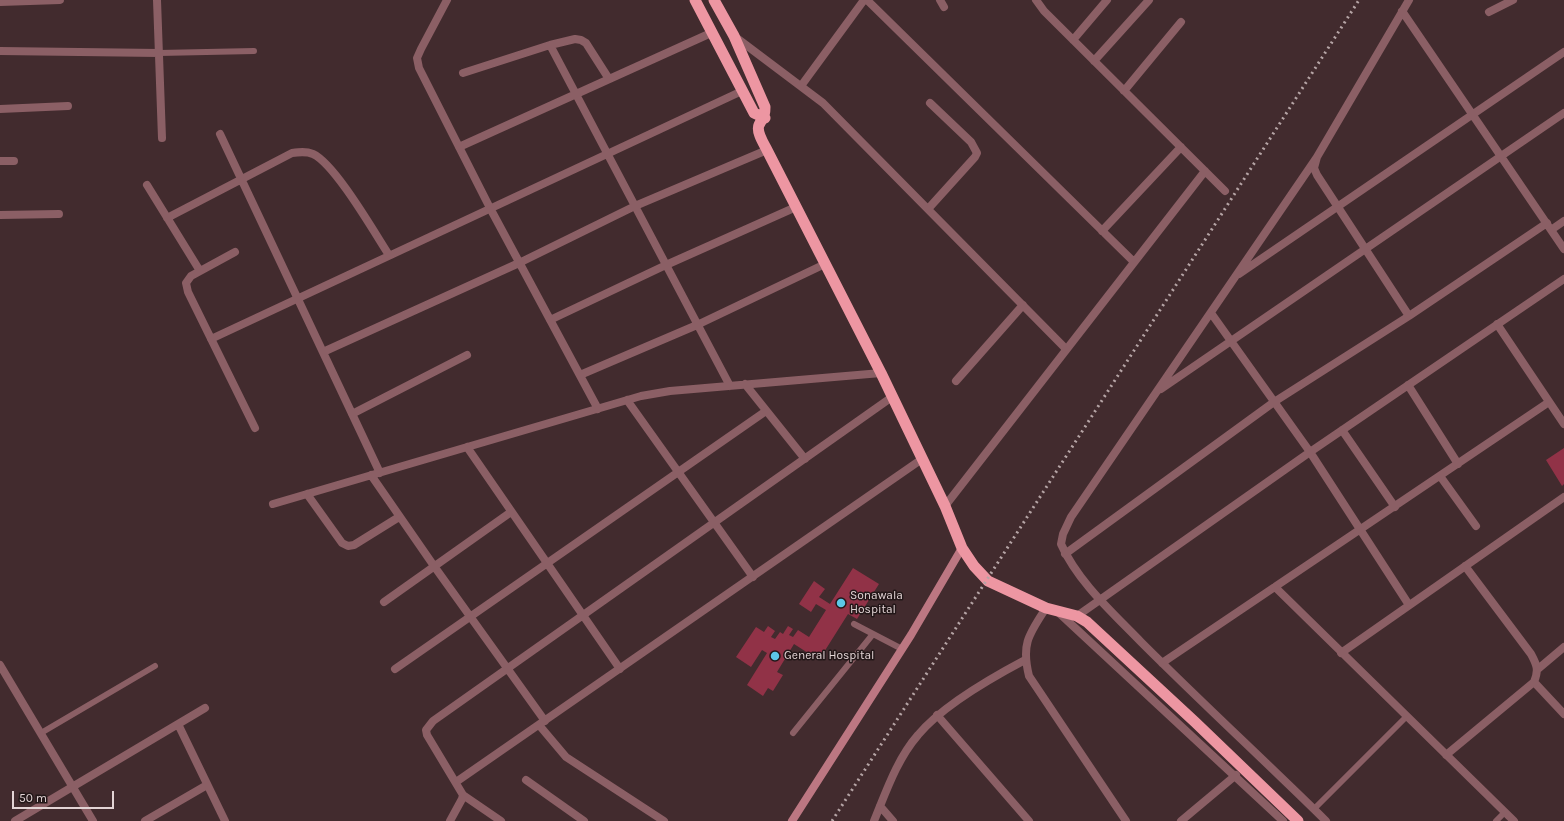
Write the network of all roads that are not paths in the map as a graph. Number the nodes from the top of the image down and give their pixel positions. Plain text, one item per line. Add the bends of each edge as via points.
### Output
1 (60, 0) edge
2 (157, 0) edge
3 (447, 0) edge
4 (694, 0) edge
5 (714, 0) edge
6 (864, 0) edge
7 (867, 0) edge
8 (1036, 0) edge
9 (1107, 0) edge
10 (1149, 0) edge
11 (1409, 0) edge
12 (1513, 0) edge
13 (0, 2) edge
14 (1402, 11) junction
15 (1489, 12) dead end
16 (1181, 22) dead end
17 (711, 33) junction
18 (734, 36) junction
19 (1073, 40) junction
20 (550, 45) junction
21 (0, 51) edge
22 (254, 51) dead end
23 (1564, 52) edge
24 (159, 53) junction
25 (1094, 61) junction
26 (463, 73) dead end
27 (609, 79) junction
28 (801, 86) junction
29 (742, 91) junction
30 (1124, 91) junction
31 (577, 94) junction
32 (930, 103) dead end
33 (68, 106) dead end
34 (0, 109) edge
35 (1564, 113) edge
36 (1473, 114) junction
37 (765, 118) junction
38 (220, 134) dead end
39 (162, 138) dead end
40 (459, 147) junction
41 (1181, 147) junction
42 (767, 150) junction
43 (607, 154) junction
44 (1317, 157) junction
45 (1502, 157) junction
46 (0, 161) edge
47 (14, 161) dead end
48 (1205, 172) junction
49 (241, 180) junction
50 (147, 185) dead end
51 (1225, 191) dead end
52 (635, 206) junction
53 (1338, 206) junction
54 (796, 207) junction
55 (490, 208) junction
56 (928, 209) junction
57 (59, 214) dead end
58 (0, 215) edge
59 (167, 218) junction
60 (1564, 221) edge
61 (1549, 227) junction
62 (1102, 231) junction
63 (1366, 249) junction
64 (1564, 249) edge
65 (235, 252) dead end
66 (389, 255) junction
67 (1134, 262) junction
68 (519, 263) junction
69 (825, 264) junction
70 (666, 265) junction
71 (200, 271) junction
72 (1235, 276) junction
73 (1564, 279) edge
74 (297, 298) junction
75 (1023, 305) junction
76 (1211, 313) junction
77 (1409, 316) junction
78 (550, 320) junction
79 (1497, 324) junction
80 (697, 325) junction
81 (211, 339) junction
82 (1230, 341) junction
83 (1066, 349) junction
84 (323, 352) junction
85 (467, 355) dead end
86 (881, 373) junction
87 (580, 375) junction
88 (956, 381) dead end
89 (745, 384) junction
90 (1408, 385) junction
91 (730, 386) junction
92 (1157, 392) junction
93 (892, 397) junction
94 (627, 400) junction
95 (1274, 402) junction
96 (1549, 402) junction
97 (598, 408) junction
98 (766, 411) junction
99 (352, 414) junction
100 (1564, 424) edge
101 (255, 428) dead end
102 (1342, 430) junction
103 (467, 447) junction
104 (1310, 452) junction
105 (805, 459) junction
106 (922, 459) junction
107 (1458, 464) junction
108 (380, 473) junction
109 (677, 473) junction
110 (371, 475) junction
111 (1440, 476) junction
112 (307, 494) junction
113 (1563, 500) edge
114 (274, 504) dead end
115 (945, 506) junction
116 (1395, 507) junction
117 (511, 512) junction
118 (400, 517) junction
119 (714, 523) junction
120 (1476, 526) dead end
121 (1360, 530) junction
122 (962, 548) junction
123 (1065, 554) junction
124 (547, 563) junction
125 (434, 566) junction
126 (1465, 566) junction
127 (753, 578) junction
128 (1275, 587) junction
129 (1100, 599) junction
130 (384, 602) dead end
131 (1409, 605) junction
132 (1046, 608) junction
133 (1058, 612) junction
134 (583, 615) junction
135 (470, 616) junction
136 (1077, 616) junction
137 (854, 624) dead end
138 (873, 634) junction
139 (1564, 647) edge
140 (902, 649) junction
141 (1341, 653) junction
142 (1025, 660) junction
143 (1162, 663) junction
144 (0, 665) edge
145 (155, 666) dead end
146 (508, 668) junction
147 (395, 669) dead end
148 (620, 669) junction
149 (1538, 669) junction
150 (1534, 682) junction
151 (205, 708) dead end
152 (1564, 714) edge
153 (937, 715) junction
154 (1407, 716) junction
155 (542, 723) junction
156 (178, 724) junction
157 (41, 733) junction
158 (793, 733) dead end
159 (1446, 755) junction
160 (1236, 776) junction
161 (526, 780) dead end
162 (456, 782) junction
163 (207, 785) junction
164 (72, 786) junction
165 (463, 795) junction
166 (880, 806) junction
167 (1314, 809) junction
168 (1505, 812) junction
169 (15, 821) edge
170 (93, 821) edge
171 (144, 821) edge
172 (225, 821) edge
173 (450, 821) edge
174 (501, 821) edge
175 (584, 821) edge
176 (664, 821) edge
177 (792, 821) edge
178 (874, 821) edge
179 (893, 821) edge
180 (1029, 821) edge
181 (1126, 821) edge
182 (1181, 821) edge
183 (1283, 821) edge
184 (1298, 821) edge
185 (1326, 821) edge
186 (1496, 821) edge
187 (1514, 821) edge

1 - 13 street
2 - 24 street
3 - 40 street via 417,58 419,68
4 - 17 highway
5 - 18 highway
6 - 28 street
7 - 62 street
8 - 19 street
9 - 19 street
10 - 25 street
11 - 14 street
12 - 15 street
14 - 36 street
14 - 44 street
16 - 30 street
17 - 27 street
17 - 29 highway
18 - 28 street
18 - 37 highway via 763,101
19 - 25 street
20 - 26 street
20 - 27 street via 581,40 586,43
20 - 31 street
21 - 24 street
22 - 24 lane
23 - 36 street
24 - 39 street
25 - 30 street
27 - 31 street
28 - 56 street via 823,103
29 - 37 highway via 754,113
29 - 43 street
30 - 41 street
31 - 40 street
31 - 43 street
32 - 56 street via 971,142 977,153
33 - 34 street
35 - 45 street
36 - 45 street
36 - 53 street
37 - 42 highway via 758,126
38 - 49 street
40 - 55 street
41 - 48 street
41 - 62 street
42 - 52 street
42 - 54 highway
43 - 52 street
43 - 55 street
44 - 53 street via 1314,168
44 - 72 street
45 - 61 street
45 - 63 street
46 - 47 street
48 - 51 street
48 - 67 street
49 - 59 street
49 - 66 street via 292,153 301,151 313,154 336,175
49 - 74 street
50 - 59 street
52 - 68 street
52 - 70 street
53 - 63 street
53 - 72 street
54 - 69 highway
54 - 70 street
55 - 66 street
55 - 68 street
56 - 75 street
57 - 58 street
59 - 71 street
60 - 61 street
61 - 64 street
61 - 77 street
62 - 67 street
63 - 77 street
63 - 82 street
65 - 71 street
66 - 74 street
67 - 83 street
68 - 78 street
68 - 84 street
69 - 80 street
69 - 86 highway
70 - 78 street
70 - 80 street
71 - 81 street via 191,276 186,283
72 - 76 street
73 - 79 street
74 - 81 street
74 - 84 street
75 - 83 street
75 - 88 street
76 - 82 street
76 - 92 street
77 - 95 street
78 - 87 street
79 - 90 street
79 - 96 street
80 - 87 street
80 - 91 street
81 - 101 street
82 - 92 street
82 - 95 street
83 - 115 street
84 - 99 street
85 - 99 street
86 - 89 street
86 - 93 highway
87 - 97 street
89 - 91 street
89 - 98 street
90 - 102 street
90 - 107 street
91 - 94 street via 670,391
92 - 123 street via 1071,517 1061,544
93 - 105 street
93 - 106 highway
94 - 97 street
94 - 109 street
95 - 104 street
95 - 123 street
96 - 100 street
96 - 107 street
97 - 103 street
98 - 105 street
98 - 109 street
99 - 108 street
102 - 104 street
102 - 116 street
103 - 108 street
103 - 117 street
104 - 121 street
104 - 129 street
105 - 119 street
106 - 115 highway
106 - 127 street
107 - 111 street
108 - 110 street
109 - 119 street
109 - 124 street
110 - 112 street
110 - 118 street
111 - 116 street
111 - 120 street
112 - 114 street
112 - 118 street via 342,543 348,546 354,545
113 - 126 street
115 - 122 highway
116 - 121 street
117 - 124 street
117 - 125 street
118 - 125 street
119 - 127 street
119 - 134 street
121 - 128 street
121 - 131 street
122 - 132 highway via 974,566 988,580
122 - 140 main road
123 - 129 street
124 - 134 street
124 - 135 street
125 - 130 street
125 - 135 street
126 - 131 street
126 - 149 street via 1531,654
127 - 148 street
128 - 141 street
128 - 143 street
129 - 136 street
129 - 143 street
131 - 141 street
132 - 133 highway
132 - 142 street via 1030,632 1025,648
133 - 136 highway
133 - 160 street
134 - 146 street
134 - 148 street
135 - 146 street
135 - 147 street
136 - 184 highway via 1087,622
137 - 138 lane
138 - 140 lane
138 - 158 lane
139 - 149 street
140 - 177 main road
141 - 154 street
142 - 153 street
142 - 181 street via 1029,676
143 - 167 street
144 - 157 street
145 - 157 lane
146 - 155 street
146 - 162 street via 433,721 426,730
148 - 155 street
149 - 150 street
150 - 152 street
150 - 159 street
151 - 156 street
153 - 166 street via 918,735 901,761
153 - 180 street
154 - 159 street
154 - 167 lane
155 - 162 street
155 - 176 street via 566,757
156 - 163 street
156 - 164 street
157 - 164 street
159 - 168 street
160 - 182 street
160 - 183 street
161 - 175 street
162 - 165 street
163 - 171 street
163 - 172 street
164 - 169 street
164 - 170 street
165 - 173 street
165 - 174 street
166 - 178 street
166 - 179 street
167 - 185 street
168 - 186 lane
168 - 187 street

